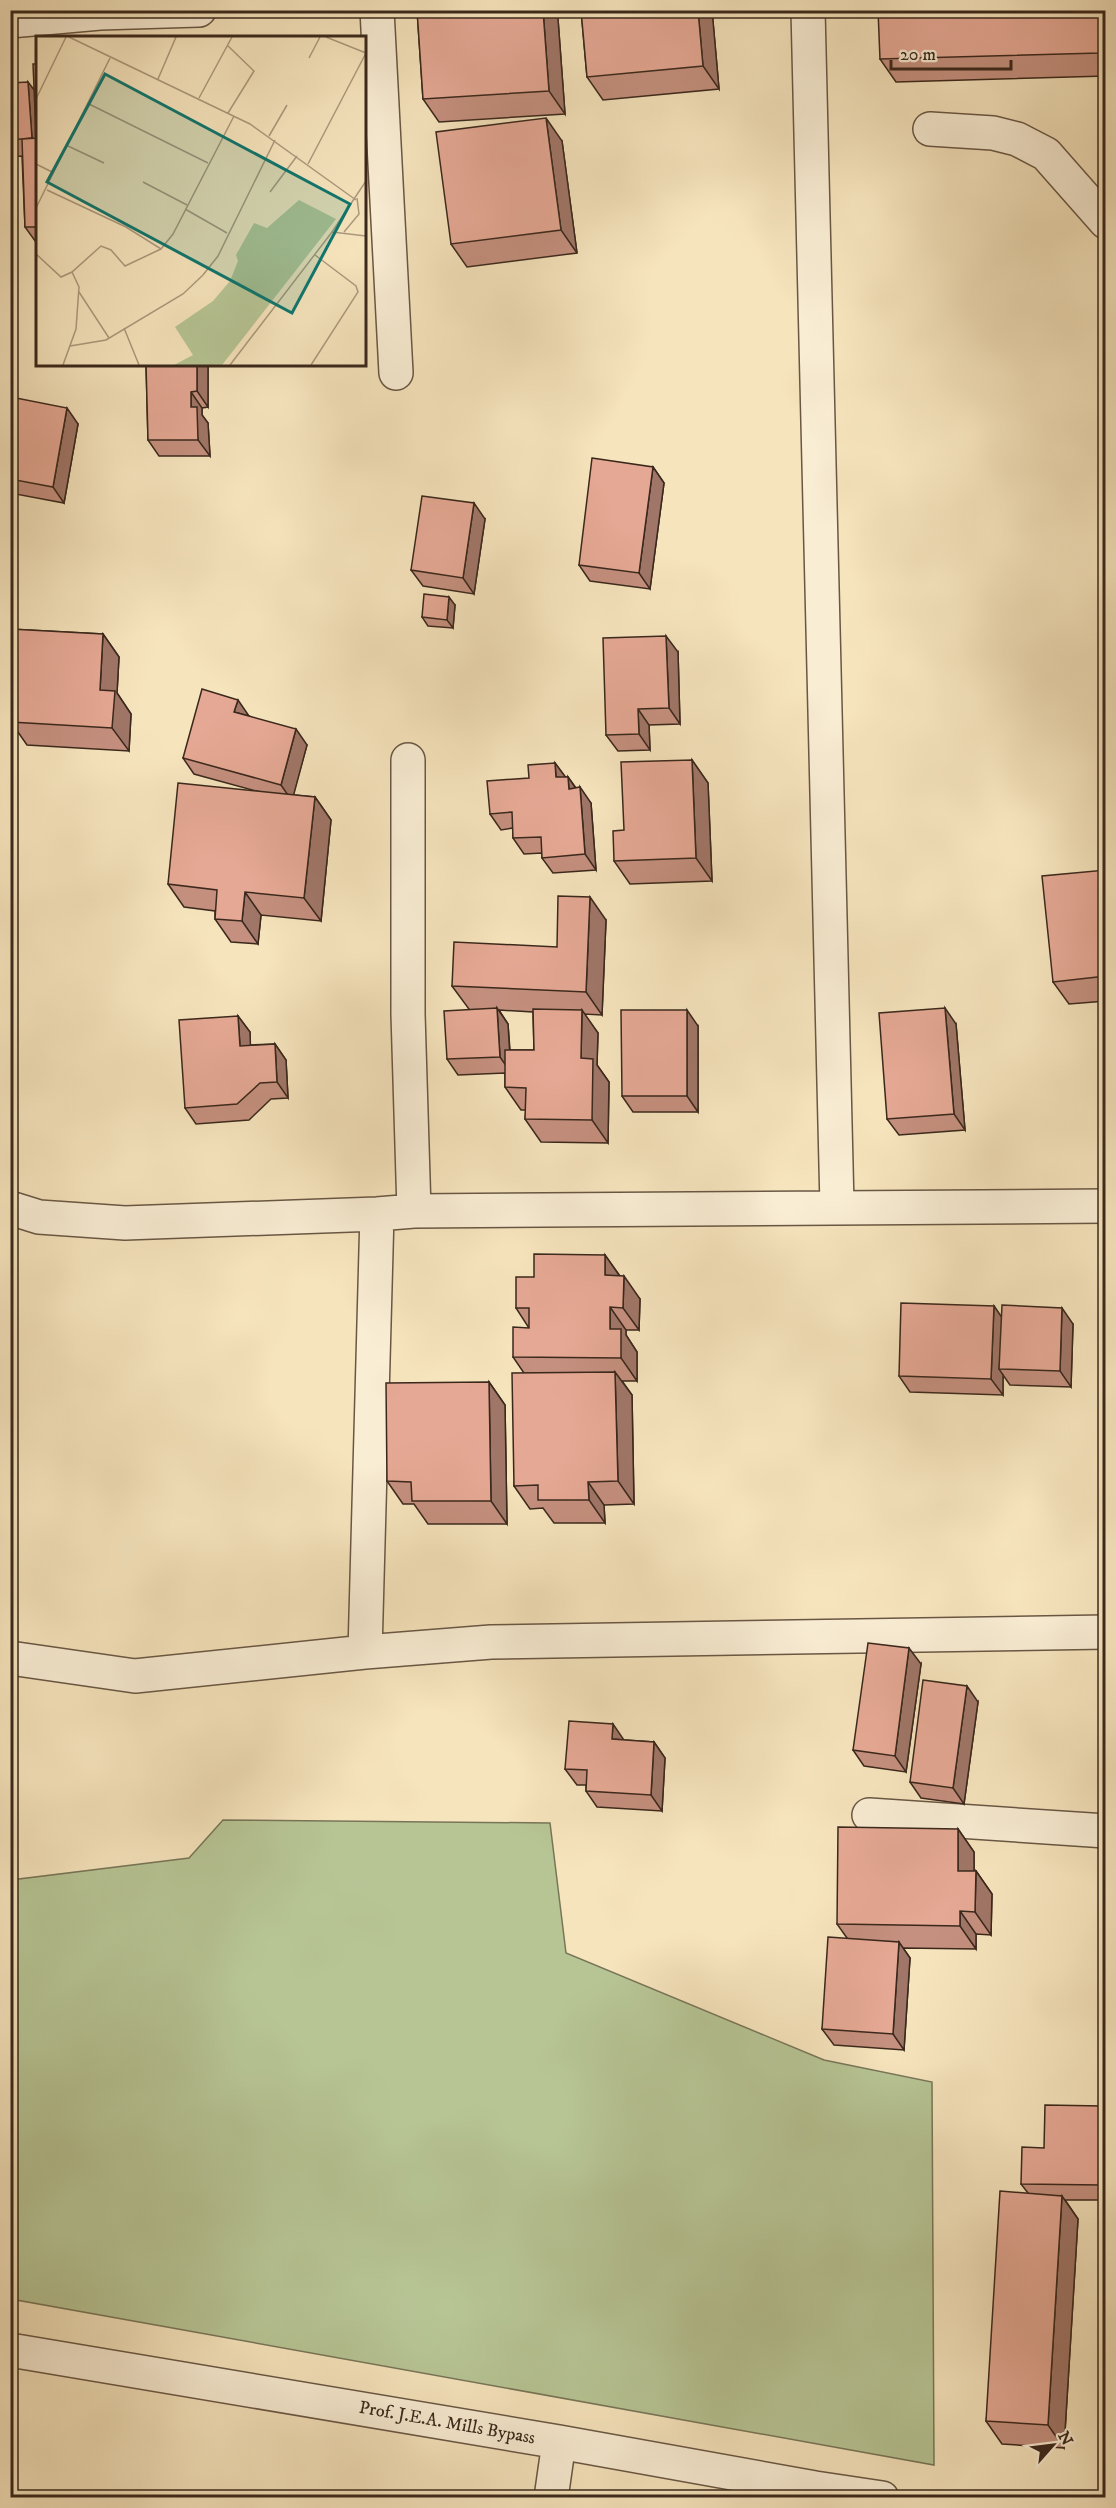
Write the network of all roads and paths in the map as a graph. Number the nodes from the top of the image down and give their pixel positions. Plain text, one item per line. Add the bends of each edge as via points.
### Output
1 (199, 10) edge
2 (377, 10) edge
3 (808, 10) edge
4 (100, 12) edge
5 (10, 21) edge
6 (930, 129) dead end
7 (1106, 222) edge
8 (396, 373) dead end
9 (408, 760) dead end
10 (837, 1206) junction
11 (1106, 1206) edge
12 (10, 1208) edge
13 (414, 1210) junction
14 (377, 1214) junction
15 (1106, 1632) edge
16 (364, 1652) junction
17 (10, 1658) edge
18 (869, 1815) dead end
19 (1106, 1831) edge
20 (10, 2350) edge
21 (559, 2442) junction
22 (816, 2493) edge
23 (551, 2498) edge
24 (882, 2498) edge

1 - 4 street
2 - 8 street
3 - 10 street
4 - 5 street
6 - 7 street via 993,132 1046,154
9 - 13 street via 408,1014
10 - 11 street
10 - 13 street
12 - 14 street via 39,1217 125,1223
13 - 14 street
14 - 16 street
15 - 16 street via 491,1642
16 - 17 street via 135,1676
18 - 19 street
20 - 21 street, Prof. J.E.A. Mills Bypass
21 - 22 street, Prof. J.E.A. Mills Bypass
21 - 23 street
22 - 24 street, Prof. J.E.A. Mills Bypass

